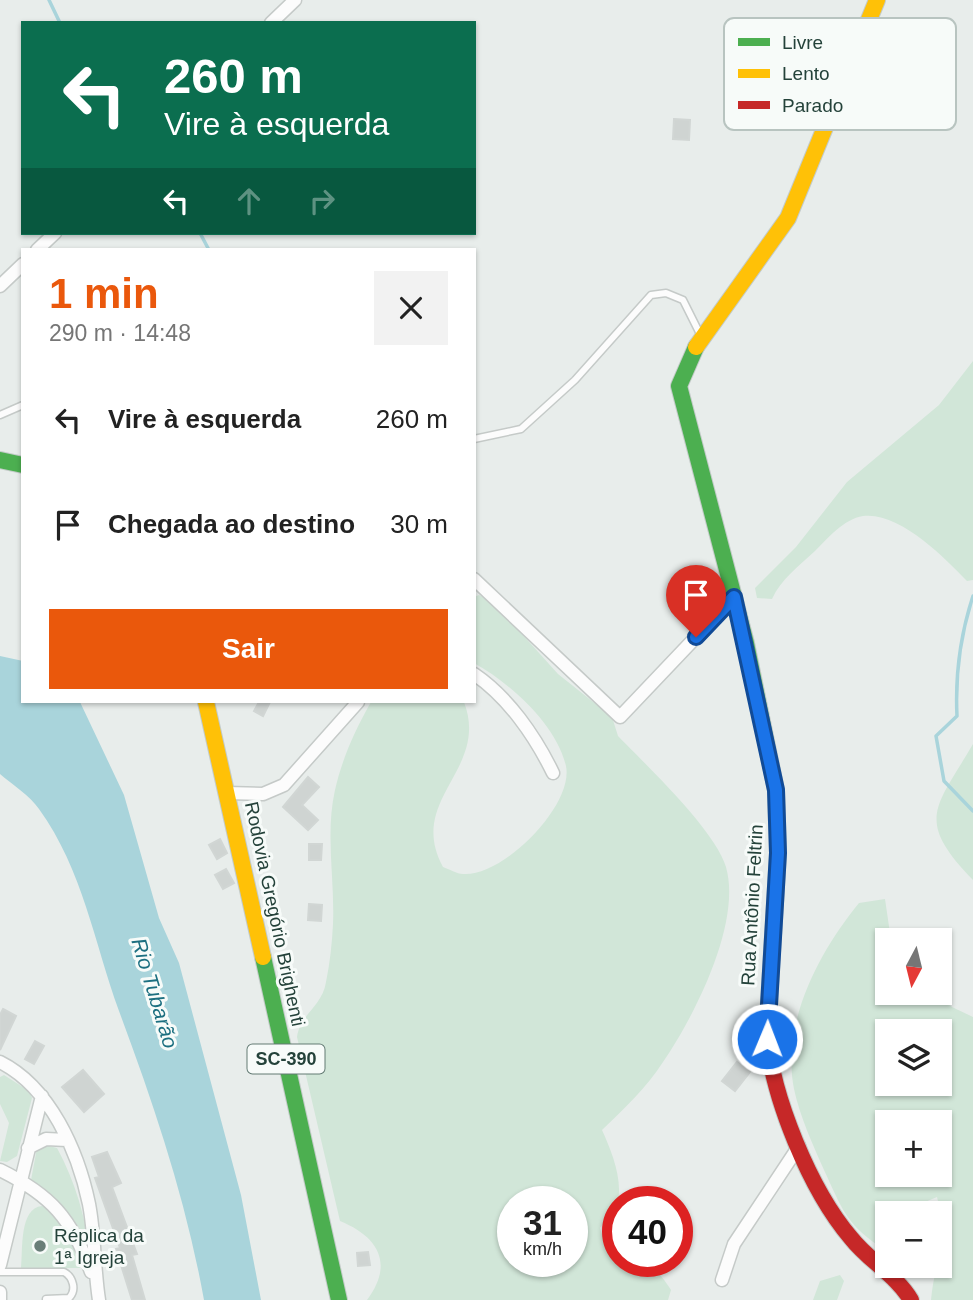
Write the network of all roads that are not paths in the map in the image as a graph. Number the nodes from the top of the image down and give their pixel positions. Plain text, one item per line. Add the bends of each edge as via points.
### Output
1 (295, 0) edge
2 (877, 0) edge
3 (870, 18) edge
4 (273, 21) edge
5 (824, 130) edge
6 (53, 235) edge
7 (39, 248) edge
8 (21, 266) edge
9 (0, 286) edge
10 (702, 338) junction
11 (21, 406) edge
12 (0, 415) edge
13 (476, 439) edge
14 (0, 460) edge
15 (21, 465) edge
16 (476, 581) edge
17 (734, 597) junction
18 (476, 676) edge
19 (206, 703) edge
20 (357, 703) edge
21 (553, 773) dead end
22 (227, 793) junction
23 (0, 1062) edge
24 (42, 1096) junction
25 (67, 1140) junction
26 (799, 1146) junction
27 (29, 1148) junction
28 (0, 1170) edge
29 (20, 1180) junction
30 (0, 1265) edge
31 (0, 1272) edge
32 (722, 1280) dead end
33 (96, 1285) junction
34 (0, 1292) edge
35 (46, 1299) edge
36 (0, 1300) edge
37 (99, 1300) edge
38 (339, 1300) edge
39 (911, 1300) edge

1 - 4 street
2 - 3 street, Rua Antônio Feltrin
5 - 10 street, Rua Antônio Feltrin via 788,218
6 - 7 street
8 - 9 street
10 - 13 lane via 683,300 666,293 651,295 575,380 522,429
10 - 17 street, Rua Antônio Feltrin via 681,373 680,399
11 - 12 lane
14 - 15 street
16 - 17 street via 620,717
17 - 26 street, Rua Antônio Feltrin via 776,790 778,853 767,1039 776,1089
18 - 21 street via 503,699 537,743
19 - 22 street, Rodovia Gregório Brighenti / SC-390
20 - 22 street via 284,785 263,794
22 - 38 street, Rodovia Gregório Brighenti / SC-390
23 - 24 street
24 - 25 street
24 - 27 street
25 - 27 street via 46,1139
25 - 33 street via 88,1202
26 - 32 street via 734,1244
26 - 39 street, Rua Antônio Feltrin via 817,1190 837,1220 859,1249 903,1287
27 - 29 street
28 - 29 street
29 - 30 street
29 - 33 street via 61,1212 80,1242
31 - 35 lane via 69,1275 74,1287 69,1298
33 - 37 street
34 - 36 street

